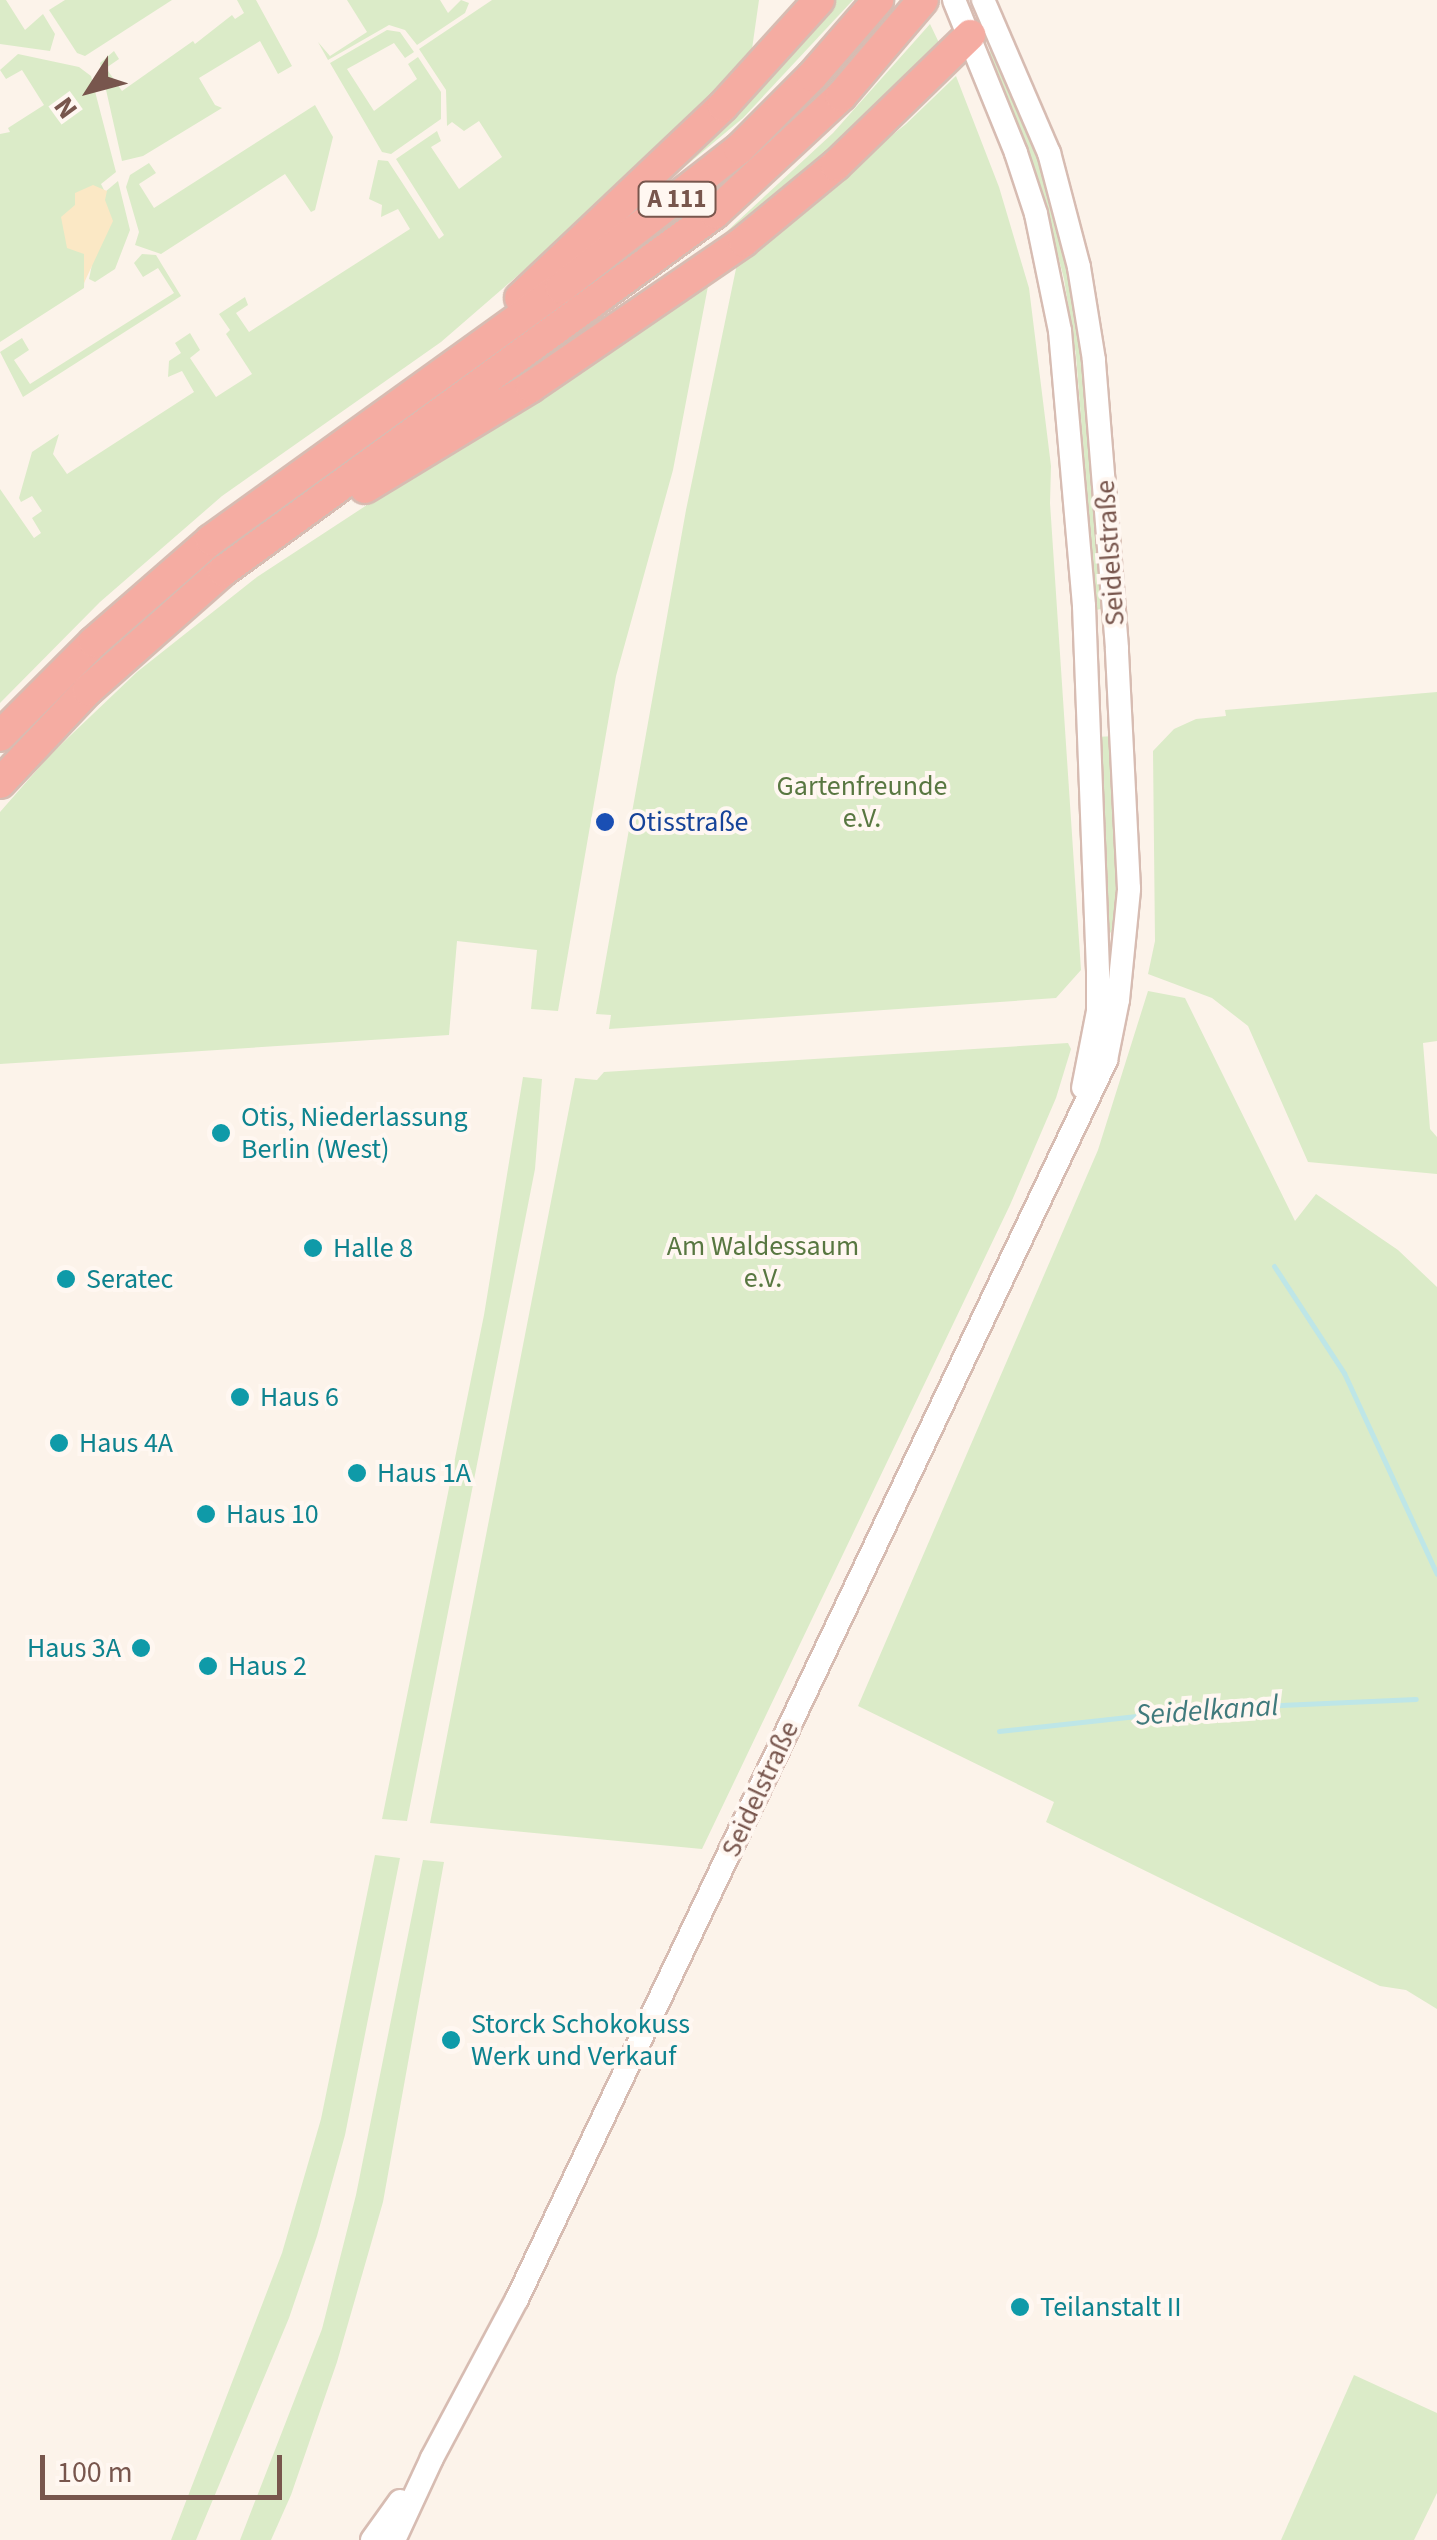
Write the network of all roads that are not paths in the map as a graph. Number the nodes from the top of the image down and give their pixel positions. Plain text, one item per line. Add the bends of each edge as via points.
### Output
1 (819, 0) edge
2 (878, 0) edge
3 (923, 0) edge
4 (954, 0) edge
5 (981, 15) edge
6 (448, 367) junction
7 (252, 548) junction
8 (0, 736) edge
9 (0, 783) edge
10 (1078, 1116) junction
11 (432, 2458) junction
12 (372, 2540) edge
13 (394, 2540) edge

1 - 6 highway via 722,106
2 - 6 highway, A 111 via 738,149
3 - 7 highway, A 111 via 840,96 715,213
4 - 5 main road, Seidelstraße
5 - 7 highway via 836,165 673,294 399,470
5 - 10 main road, Seidelstraße via 1036,214 1060,331 1072,446 1098,972 1098,1011
5 - 10 main road, Seidelstraße via 1048,154 1067,215 1088,314 1102,458 1122,731 1127,932 1106,1060
6 - 8 highway, A 111 via 197,552
7 - 9 highway, A 111 via 88,690
10 - 11 main road, Seidelstraße via 517,2298
11 - 12 main road, Seidelstraße
11 - 13 main road, Seidelstraße

